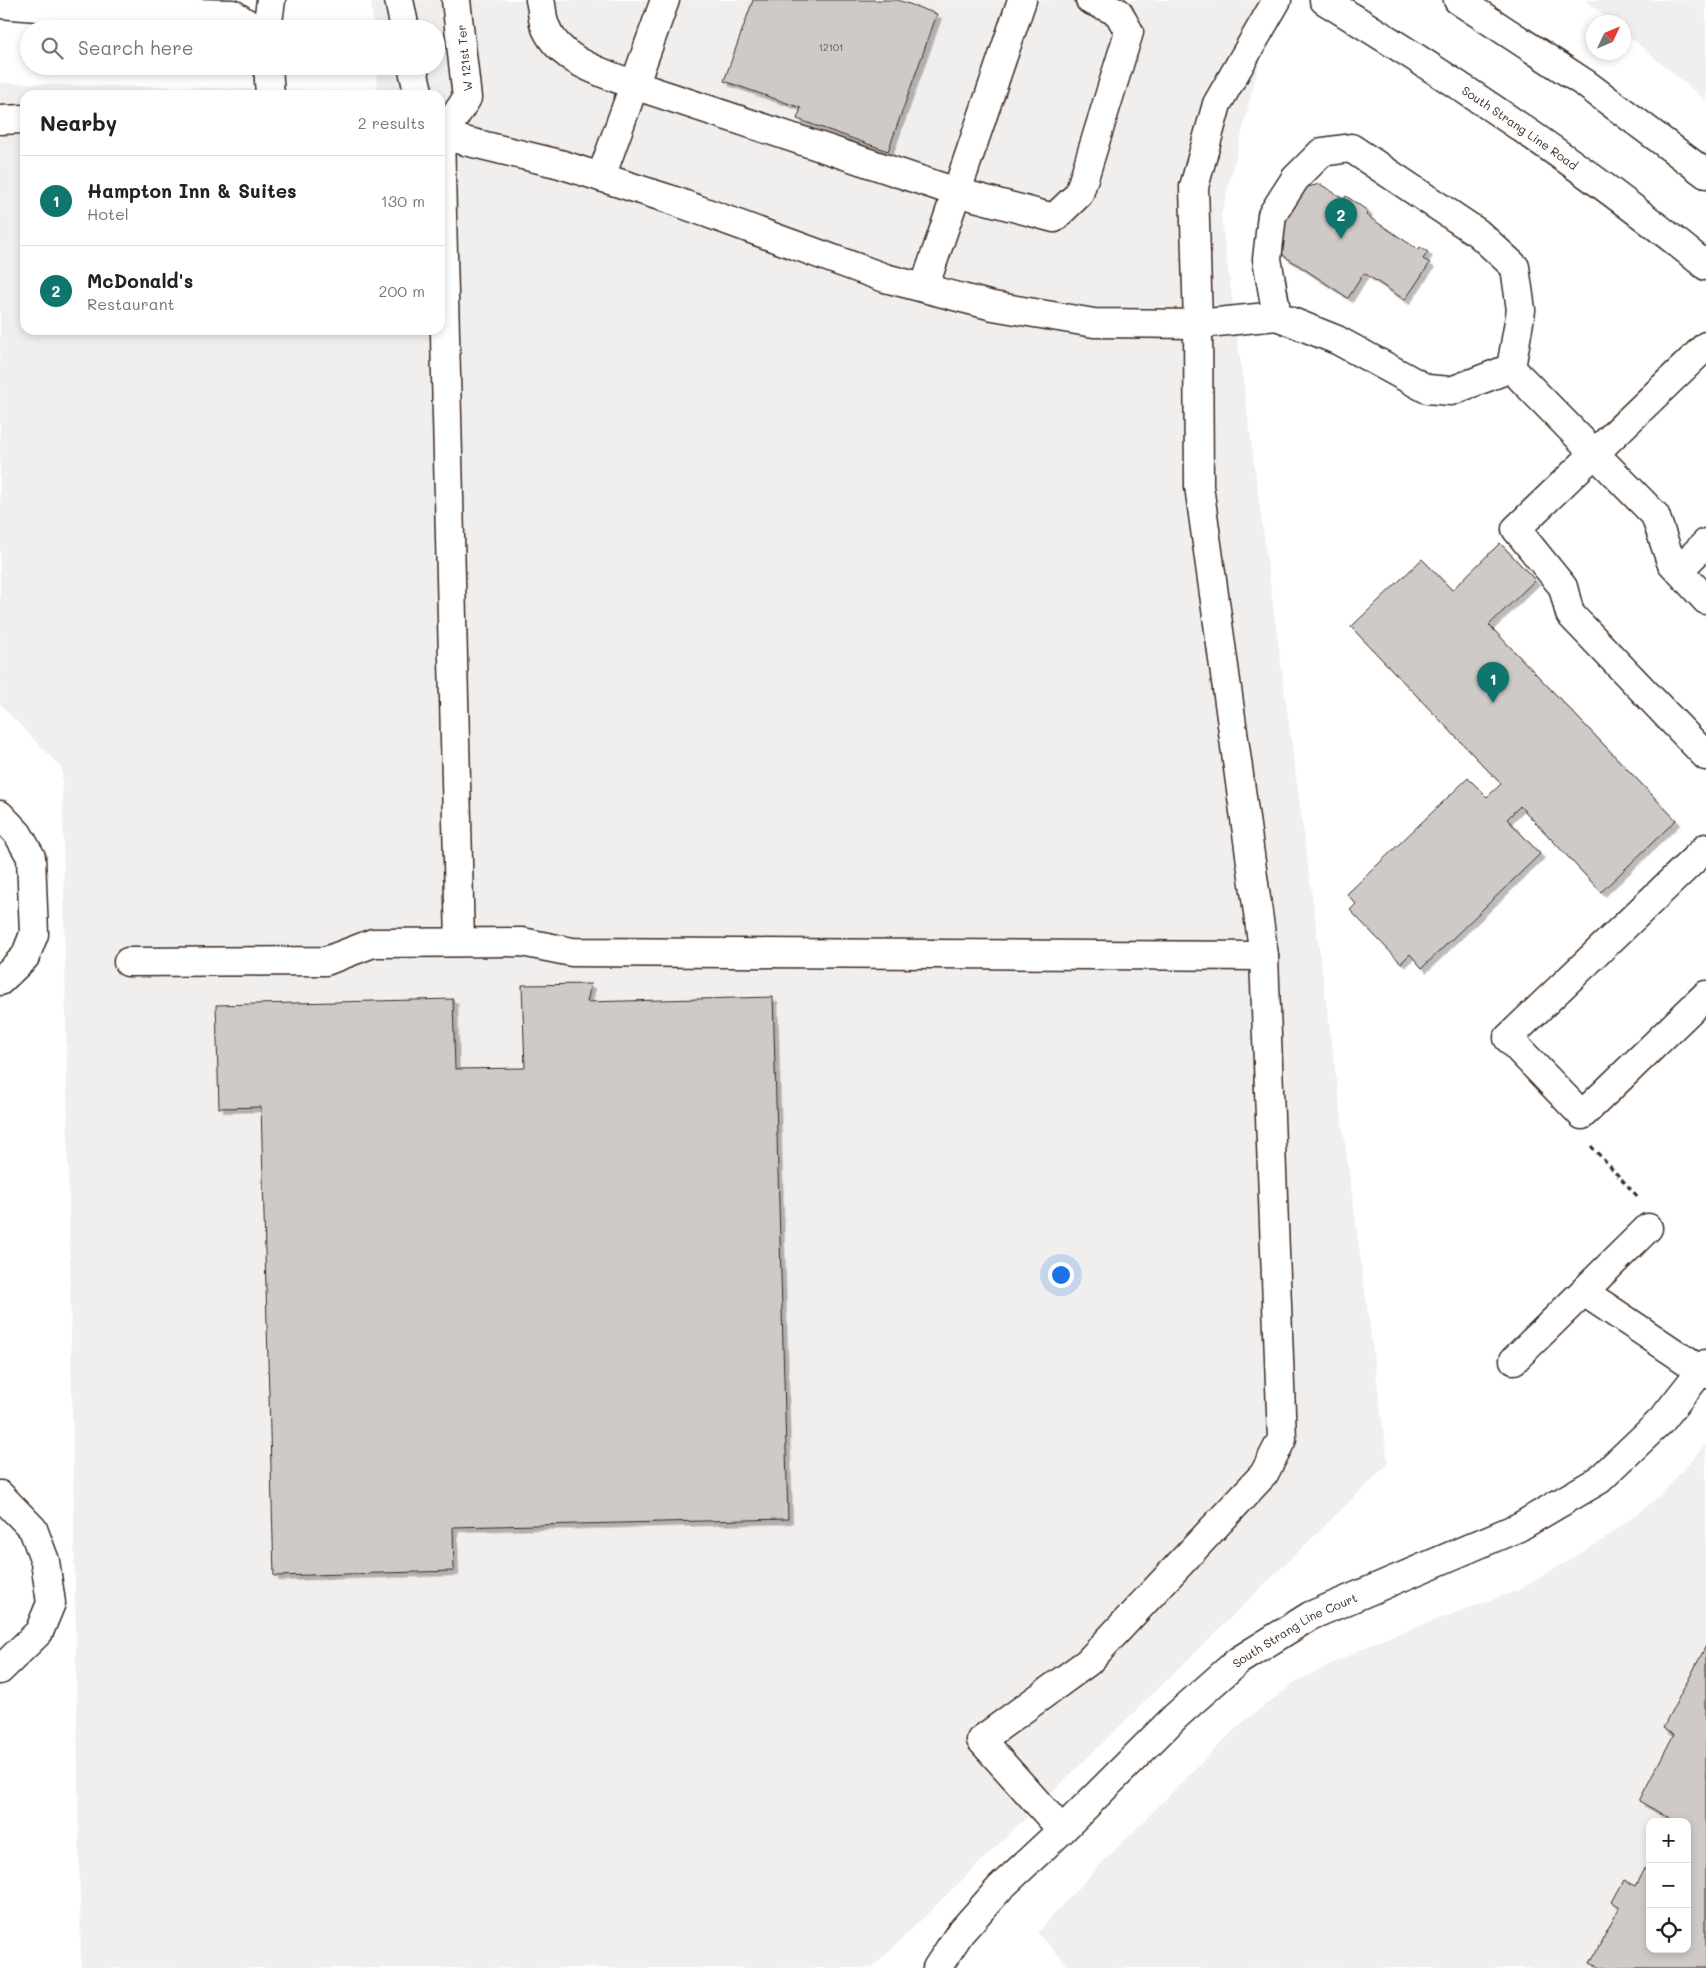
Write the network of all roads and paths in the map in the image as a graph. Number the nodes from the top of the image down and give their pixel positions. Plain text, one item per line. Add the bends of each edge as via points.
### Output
1 (271, 0) edge
2 (399, 0) edge
3 (456, 0) edge
4 (540, 0) edge
5 (665, 0) edge
6 (1022, 0) edge
7 (1090, 0) edge
8 (1277, 0) edge
9 (1324, 0) edge
10 (1458, 0) edge
11 (0, 4) edge
12 (75, 5) edge
13 (242, 20) edge
14 (268, 20) edge
15 (403, 20) edge
16 (269, 75) edge
17 (414, 75) edge
18 (634, 85) junction
19 (270, 90) edge
20 (418, 90) edge
21 (20, 119) edge
22 (0, 120) edge
23 (445, 130) edge
24 (445, 136) edge
25 (1706, 174) edge
26 (601, 177) junction
27 (956, 192) junction
28 (1706, 266) edge
29 (924, 288) junction
30 (445, 305) edge
31 (1277, 316) junction
32 (1198, 324) junction
33 (1706, 346) edge
34 (1511, 368) junction
35 (1595, 452) junction
36 (1706, 543) edge
37 (1679, 570) junction
38 (1706, 600) edge
39 (1706, 756) edge
40 (0, 815) edge
41 (1706, 848) edge
42 (460, 942) junction
43 (1264, 956) junction
44 (128, 962) dead end
45 (0, 981) edge
46 (1706, 995) edge
47 (1596, 1151) dead end
48 (1623, 1181) dead end
49 (1648, 1228) dead end
50 (1584, 1292) junction
51 (1514, 1360) dead end
52 (1705, 1370) edge
53 (0, 1495) edge
54 (0, 1670) edge
55 (1062, 1830) junction
56 (937, 1968) edge

1 - 14 street
2 - 15 street
3 - 23 street, W 121st Ter via 468,98
4 - 18 street via 545,24 558,47 584,65
5 - 18 street
6 - 27 street
7 - 27 street via 1118,12 1129,32 1079,194 1054,218
8 - 32 street via 1217,104 1194,187
9 - 28 street, South Strang Line Road via 1497,111 1615,195
10 - 25 street via 1586,84
11 - 12 street
12 - 13 street via 233,14
16 - 19 street
17 - 20 street
18 - 26 street
18 - 27 street
21 - 22 street
24 - 26 street
26 - 29 street via 885,278
27 - 29 street
29 - 32 street via 993,306 1094,323
30 - 42 street
31 - 32 street
31 - 34 street via 1338,340 1427,389 1451,391
31 - 34 street via 1267,259 1272,215 1295,179 1322,152 1351,148 1478,234 1515,266 1521,310
32 - 43 street via 1199,486
33 - 35 street
34 - 35 street
35 - 37 street via 1655,515 1671,562
35 - 39 street via 1516,529 1563,586 1570,614
36 - 37 street
37 - 38 street
40 - 45 street via 18,834 31,858 34,934 25,957
41 - 46 street via 1508,1038 1582,1115
42 - 43 street via 522,942 572,952
42 - 44 street via 373,943 326,961
43 - 55 street via 1282,1439 1264,1474 1088,1662 981,1740
47 - 48 path
49 - 50 street
50 - 51 street
50 - 52 street
52 - 55 street, South Strang Line Court via 1662,1420 1599,1480 1519,1527 1310,1616 1238,1661 1176,1716
53 - 54 street via 33,1529 45,1561 50,1603 39,1632
55 - 56 street, South Strang Line Court via 1000,1888 960,1932

